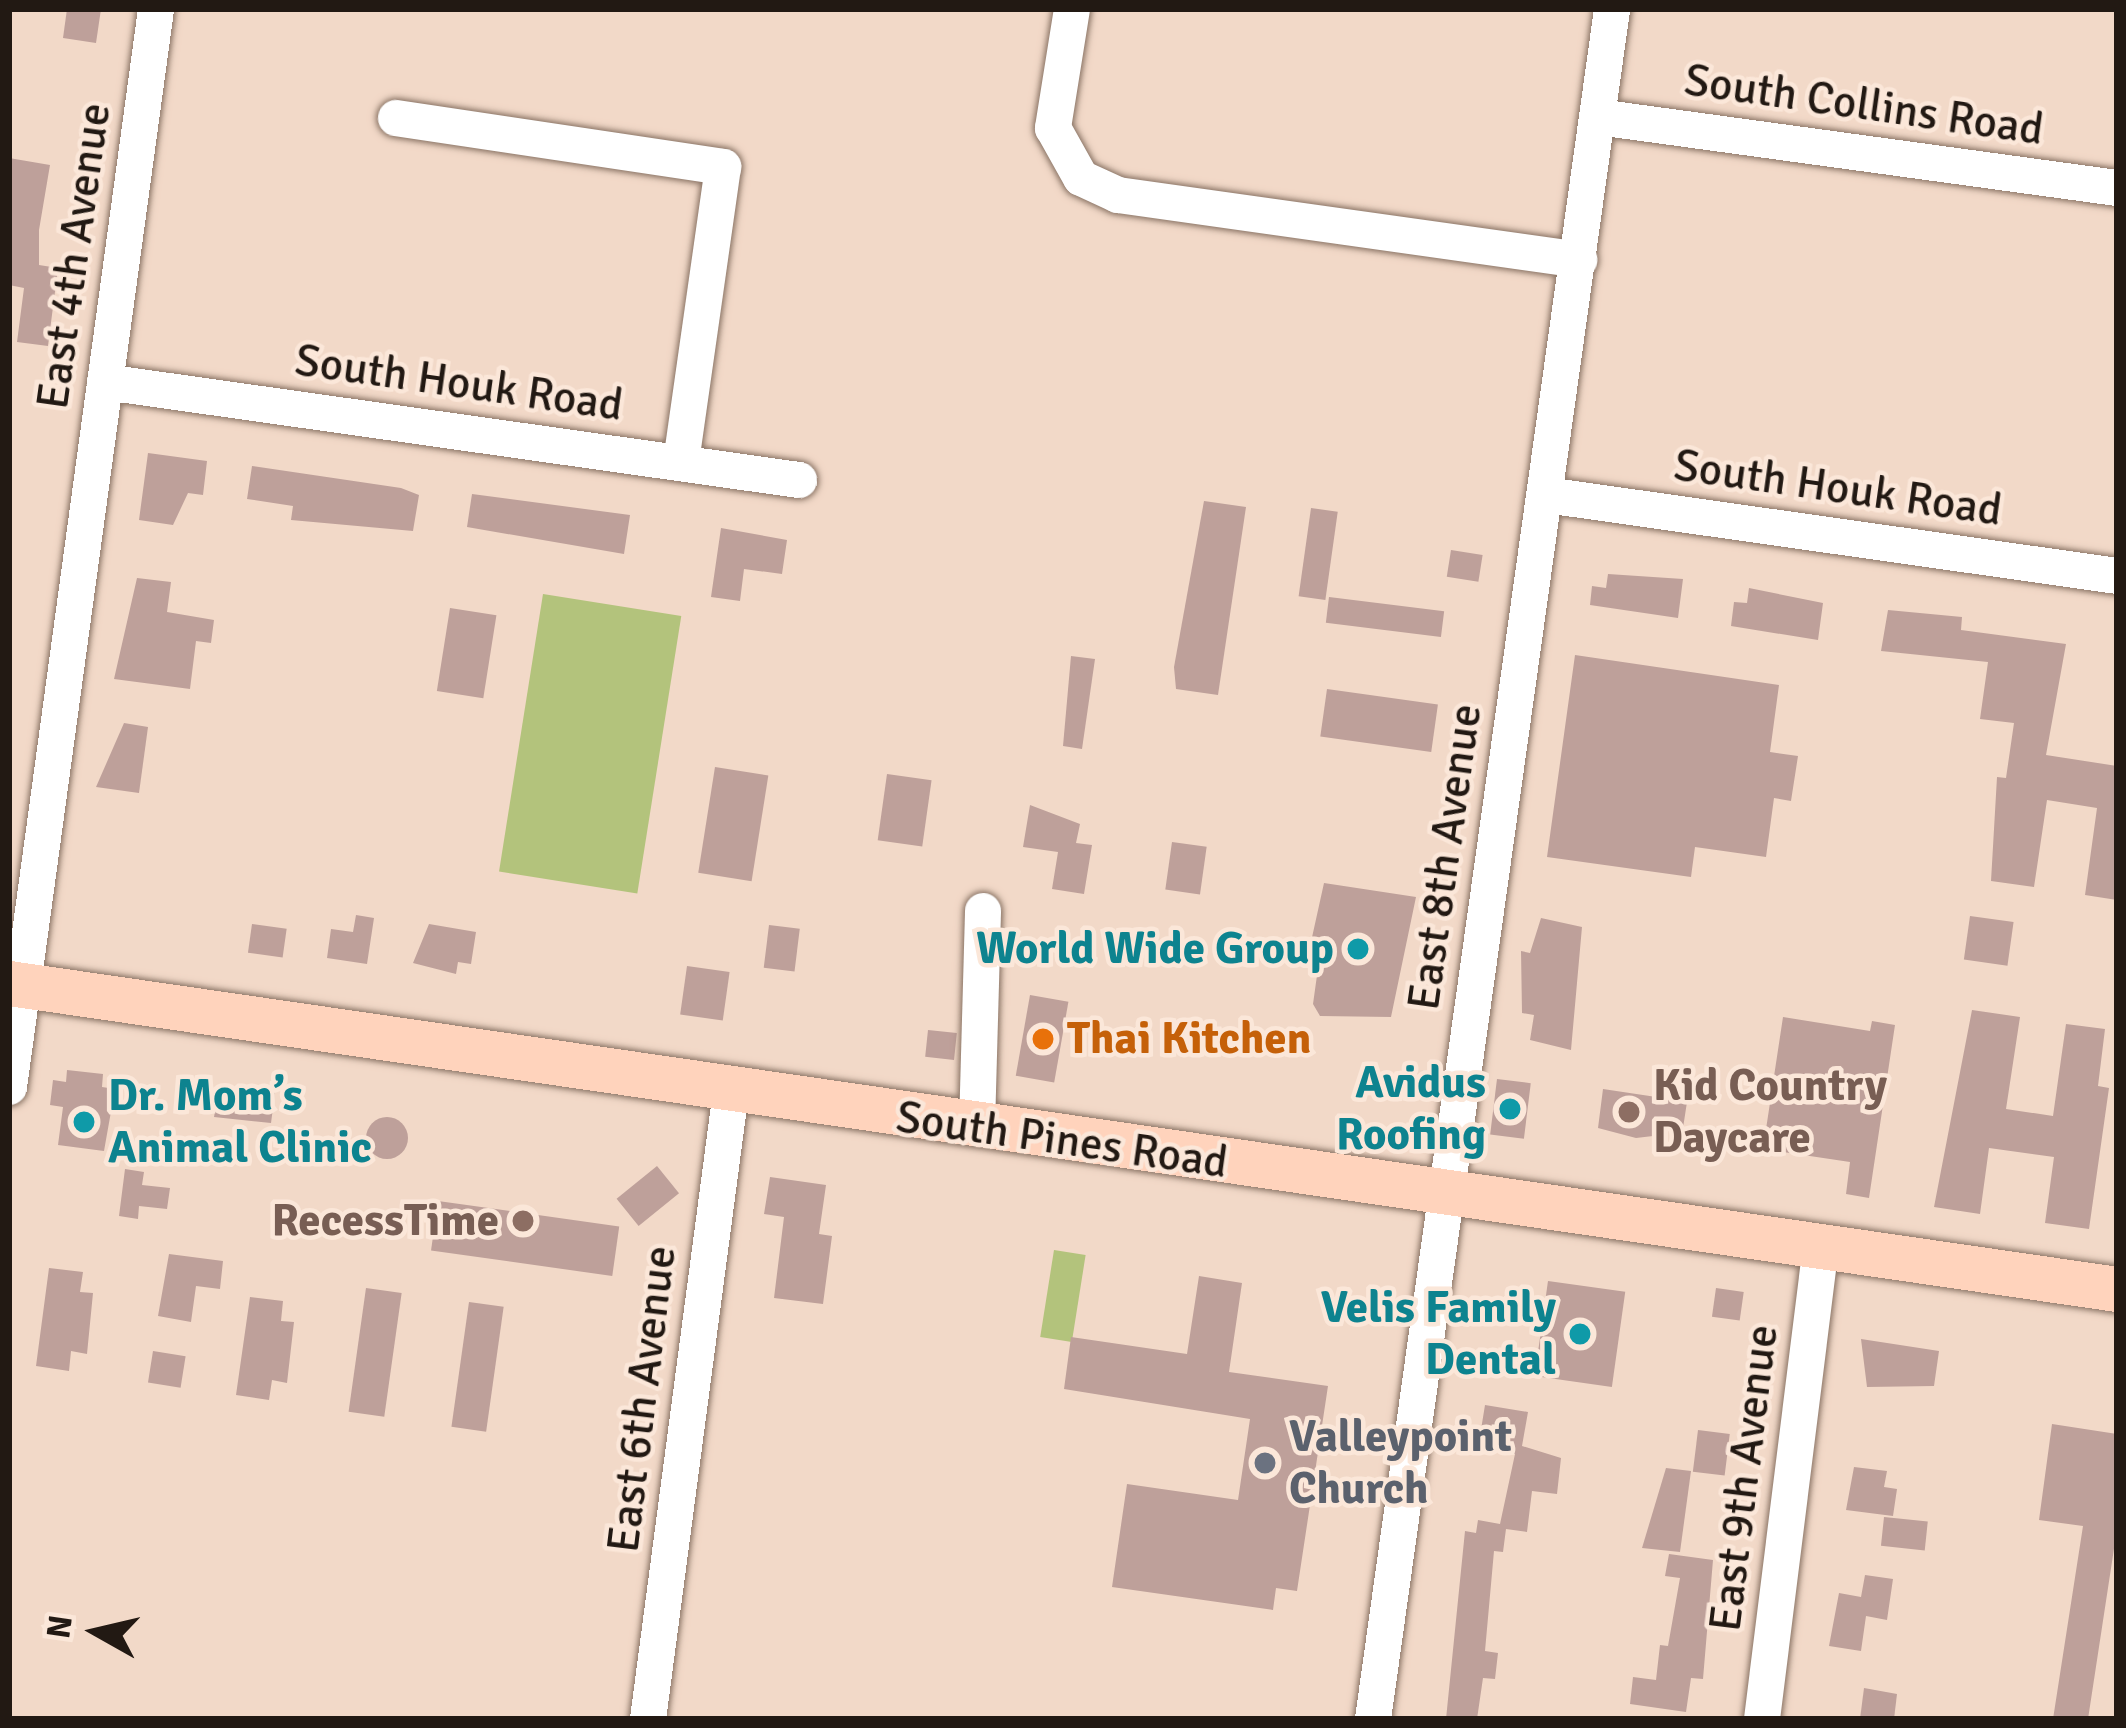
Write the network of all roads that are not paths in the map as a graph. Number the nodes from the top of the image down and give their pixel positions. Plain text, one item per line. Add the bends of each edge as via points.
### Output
1 (156, 9) edge
2 (1072, 9) edge
3 (1612, 9) edge
4 (1598, 117) junction
5 (397, 118) dead end
6 (2117, 188) edge
7 (1580, 260) junction
8 (105, 382) junction
9 (681, 464) junction
10 (799, 480) dead end
11 (1546, 495) junction
12 (2117, 576) edge
13 (982, 911) dead end
14 (16, 984) edge
15 (9, 1088) edge
16 (731, 1091) junction
17 (977, 1127) junction
18 (1444, 1198) junction
19 (1821, 1249) junction
20 (2117, 1289) edge
21 (648, 1719) edge
22 (1373, 1719) edge
23 (1762, 1719) edge

1 - 8 street, East 4th Avenue
2 - 7 street via 1053,128 1068,161 1118,195
3 - 4 street, East 8th Avenue
4 - 6 street, South Collins Road
4 - 7 street, East 8th Avenue
5 - 9 street via 723,167
7 - 11 street, East 8th Avenue
8 - 9 street, South Houk Road
8 - 14 street, East 4th Avenue
9 - 10 street, South Houk Road
11 - 12 street, South Houk Road
11 - 18 street, East 8th Avenue
13 - 17 street
14 - 15 street, East 4th Avenue
14 - 16 main road, South Pines Road
16 - 17 main road, South Pines Road
16 - 21 street, East 6th Avenue
17 - 18 main road, South Pines Road
18 - 19 main road, South Pines Road
18 - 22 street, East 8th Avenue
19 - 20 main road, South Pines Road
19 - 23 street, East 9th Avenue

